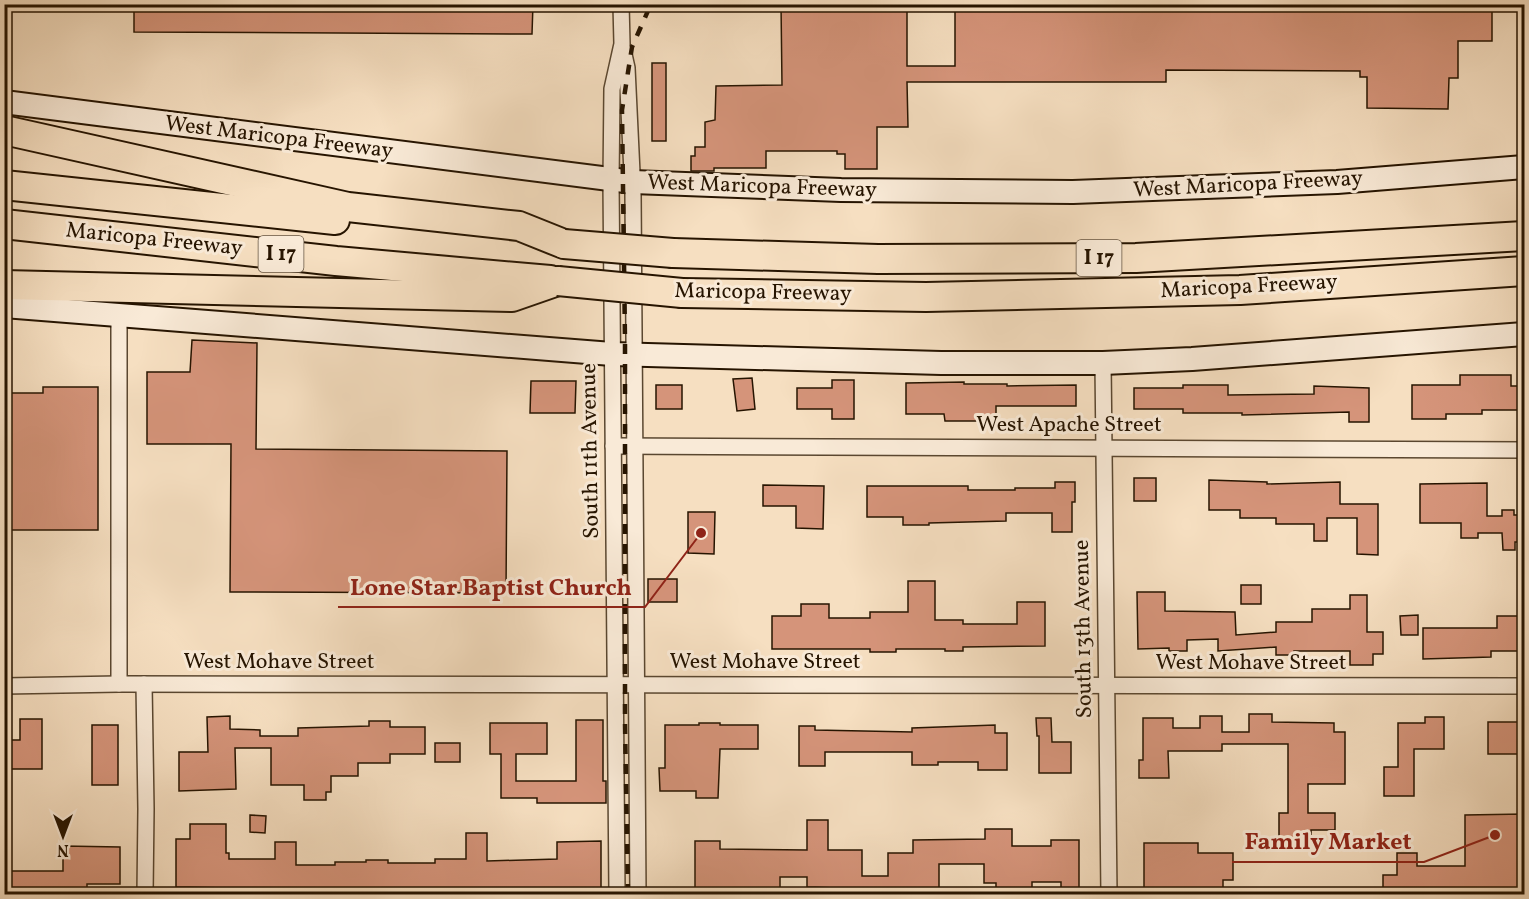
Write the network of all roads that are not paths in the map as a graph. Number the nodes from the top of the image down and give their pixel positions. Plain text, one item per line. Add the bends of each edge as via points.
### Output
1 (621, 4) edge
2 (622, 44) junction
3 (4, 102) edge
4 (4, 130) edge
5 (1524, 167) edge
6 (622, 182) junction
7 (4, 185) edge
8 (4, 224) edge
9 (1524, 236) edge
10 (564, 244) junction
11 (1524, 271) edge
12 (558, 280) junction
13 (4, 285) edge
14 (4, 306) edge
15 (119, 315) junction
16 (1524, 334) edge
17 (623, 354) junction
18 (1103, 363) junction
19 (613, 446) junction
20 (634, 446) junction
21 (1104, 448) junction
22 (1524, 450) edge
23 (119, 684) junction
24 (144, 684) junction
25 (616, 685) junction
26 (635, 685) junction
27 (1106, 685) junction
28 (4, 686) edge
29 (1524, 686) edge
30 (145, 894) edge
31 (617, 894) edge
32 (638, 894) edge
33 (1109, 894) edge

1 - 2 street, South 11th Avenue
2 - 6 street, South 11th Avenue via 627,68
2 - 6 street, South 11th Avenue via 612,89
3 - 6 main road, West Maricopa Freeway
4 - 10 highway via 348,207 519,226
5 - 6 main road, West Maricopa Freeway via 1337,182 1073,192
6 - 17 street, South 11th Avenue
6 - 17 street, South 11th Avenue
7 - 10 highway, Maricopa Freeway / I 17
8 - 12 highway, Maricopa Freeway / I 17 via 336,261
9 - 10 highway, Maricopa Freeway / I 17, bridge via 1136,258 878,259 673,253
11 - 12 highway, Maricopa Freeway / I 17, bridge via 1240,290 926,297 682,293
12 - 13 highway via 512,297
14 - 15 main road
15 - 17 main road
15 - 23 street
16 - 18 main road
17 - 18 main road via 906,363
17 - 19 street, South 11th Avenue
17 - 20 street, South 11th Avenue
18 - 21 street, South 13th Avenue
19 - 20 street, West Apache Street
19 - 25 street, South 11th Avenue
20 - 21 street, West Apache Street
20 - 26 street, South 11th Avenue
21 - 22 street, West Apache Street
21 - 27 street, South 13th Avenue
23 - 24 street, West Mohave Street
23 - 28 street, West Mohave Street
24 - 25 street, West Mohave Street
24 - 30 street
25 - 26 street, West Mohave Street
25 - 31 street, South 11th Avenue
26 - 27 street, West Mohave Street
26 - 32 street, South 11th Avenue
27 - 29 street, West Mohave Street
27 - 33 street, South 13th Avenue

